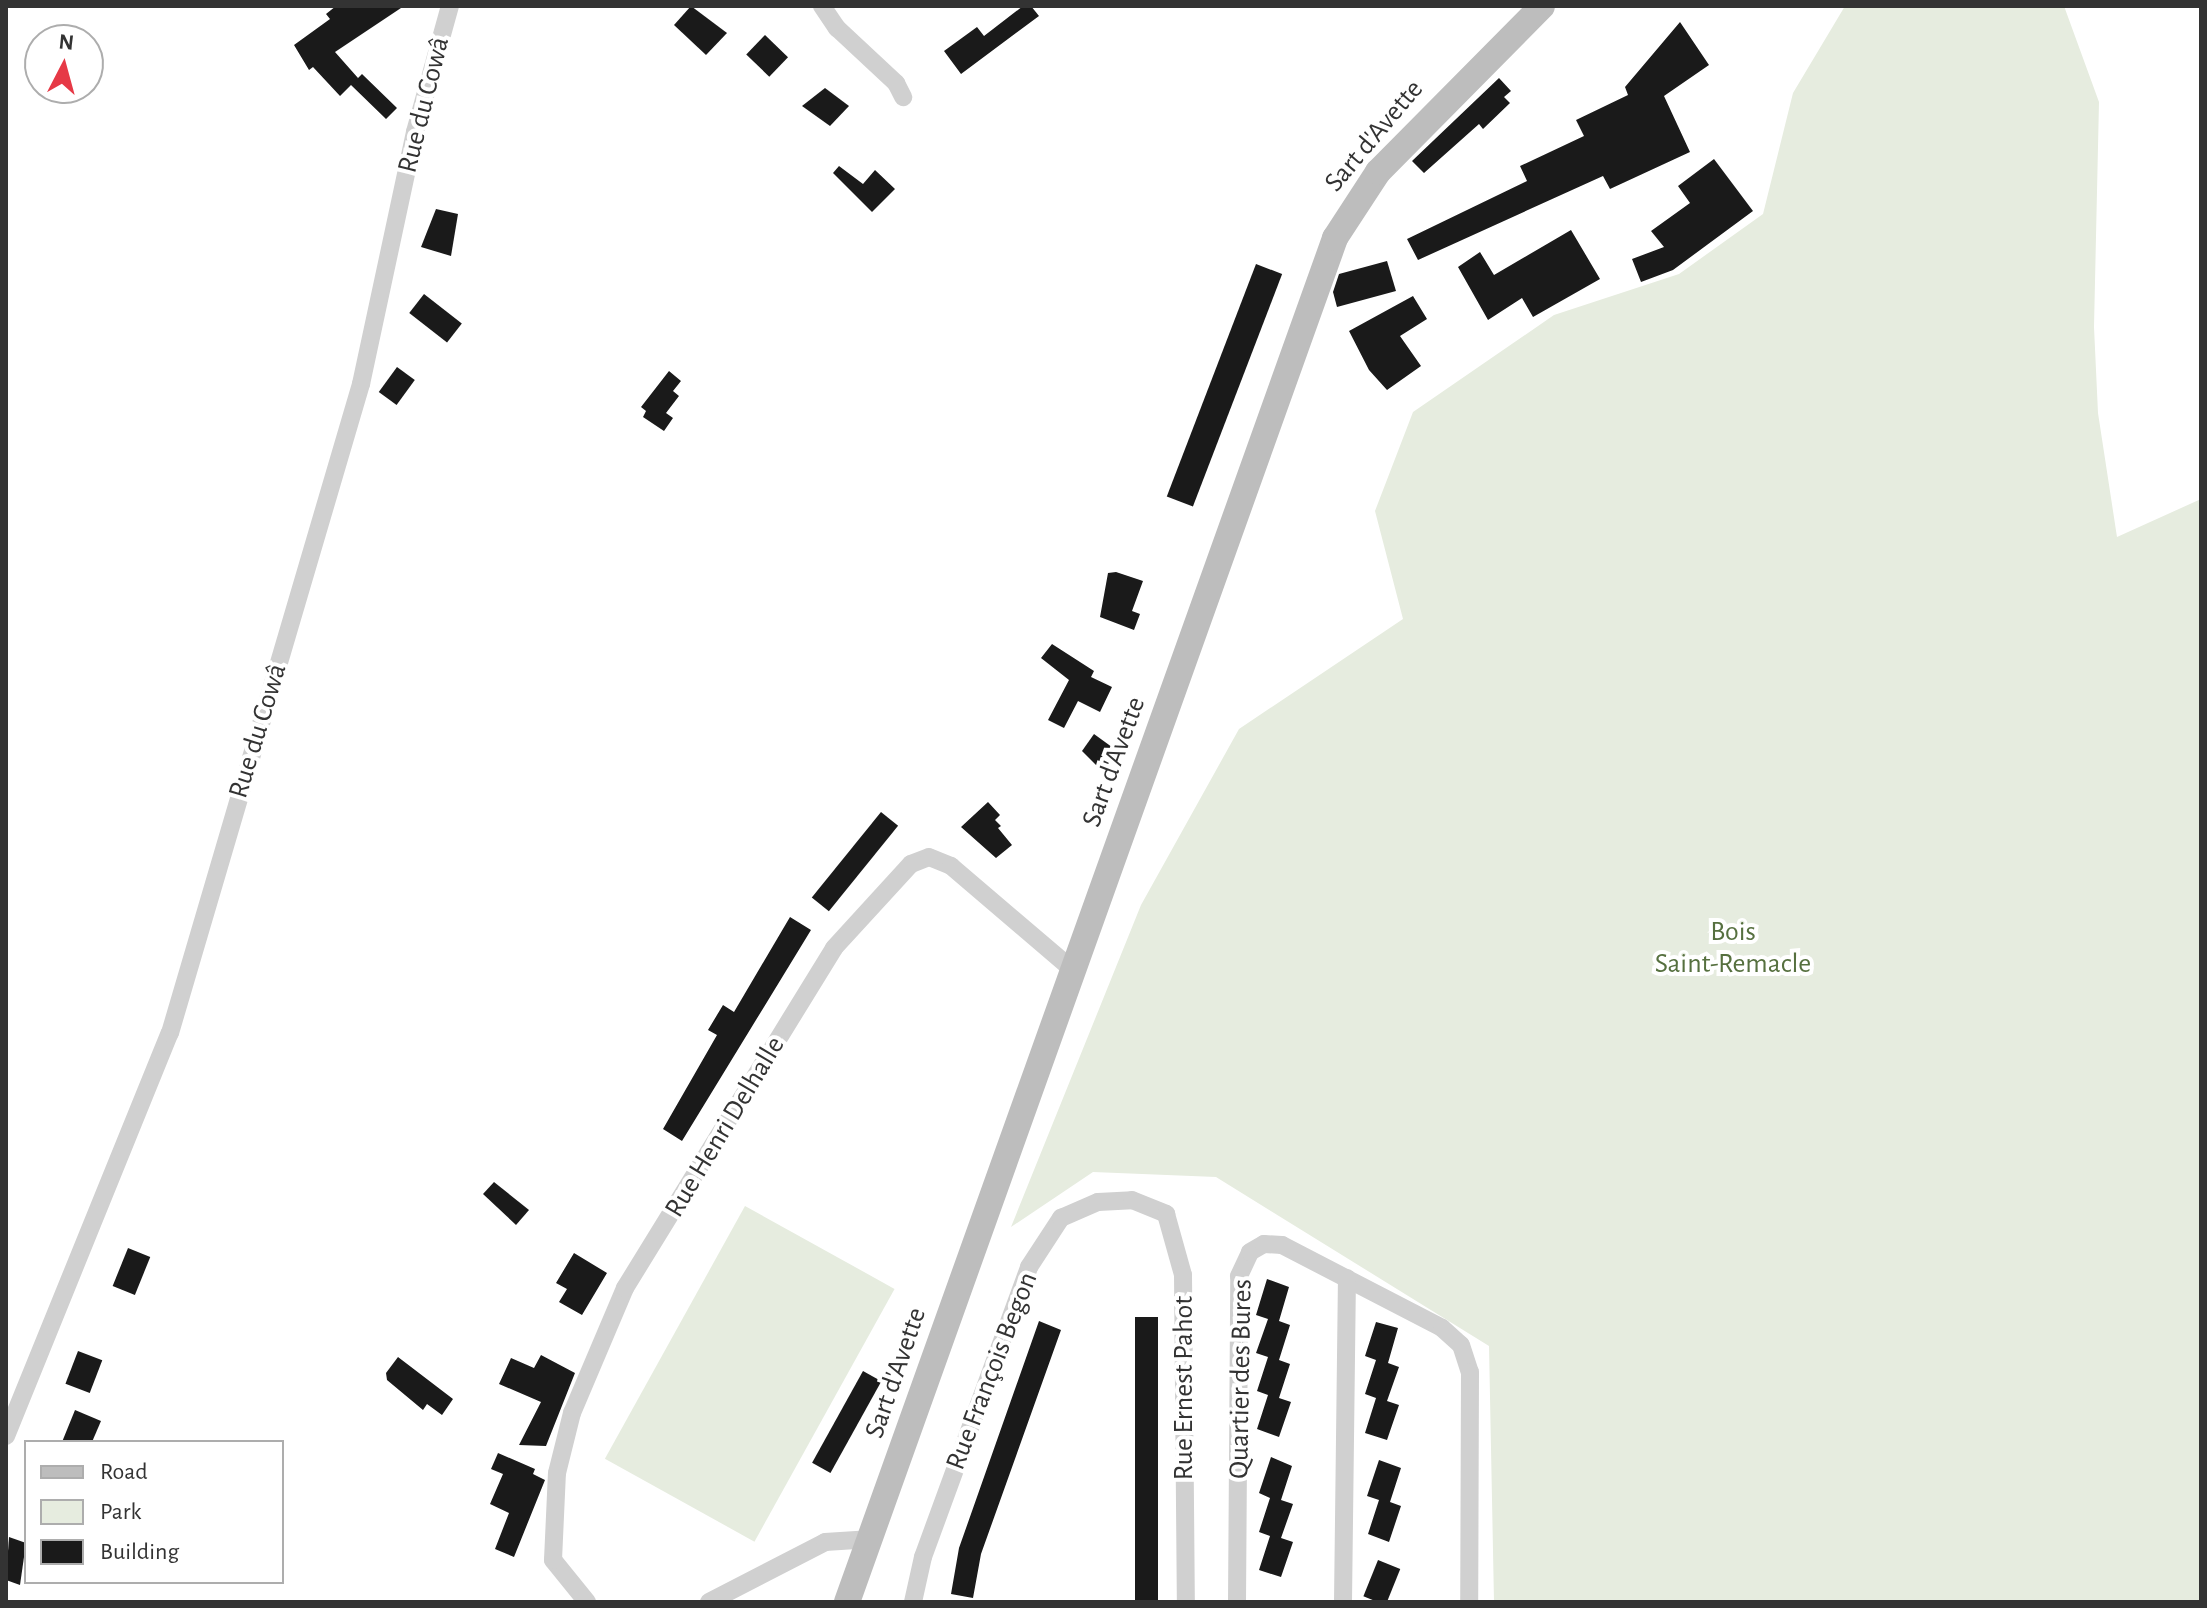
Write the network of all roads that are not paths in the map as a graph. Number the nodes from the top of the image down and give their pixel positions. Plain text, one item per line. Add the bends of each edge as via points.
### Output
1 (450, 6) edge
2 (822, 6) edge
3 (1542, 6) edge
4 (903, 97) dead end
5 (1074, 971) junction
6 (1132, 1200) joint
7 (1347, 1278) junction
8 (6, 1436) edge
9 (872, 1539) junction
10 (587, 1602) edge
11 (709, 1602) edge
12 (847, 1602) edge
13 (913, 1602) edge
14 (1186, 1602) edge
15 (1237, 1602) edge
16 (1343, 1602) edge
17 (1469, 1602) edge

1 - 8 street, Rue du Cowâ via 415,132 361,384 170,1033
2 - 4 street via 837,28 888,74
3 - 5 street, Sart d'Avette via 1378,172 1335,238
5 - 9 street, Sart d'Avette
5 - 10 street, Rue Henri Delhalle via 951,866 929,857 911,864 834,948 625,1288 572,1413 557,1473 553,1560
6 - 13 street, Rue François Begon via 1098,1202 1061,1218 1029,1267 923,1557
6 - 14 street, Rue Ernest Pahot via 1166,1214 1183,1275
7 - 15 street, Quartier des Bures via 1282,1245 1264,1244 1250,1252 1239,1276
7 - 16 street
7 - 17 street via 1442,1328 1461,1345 1470,1372
9 - 11 street via 825,1542
9 - 12 street, Sart d'Avette

